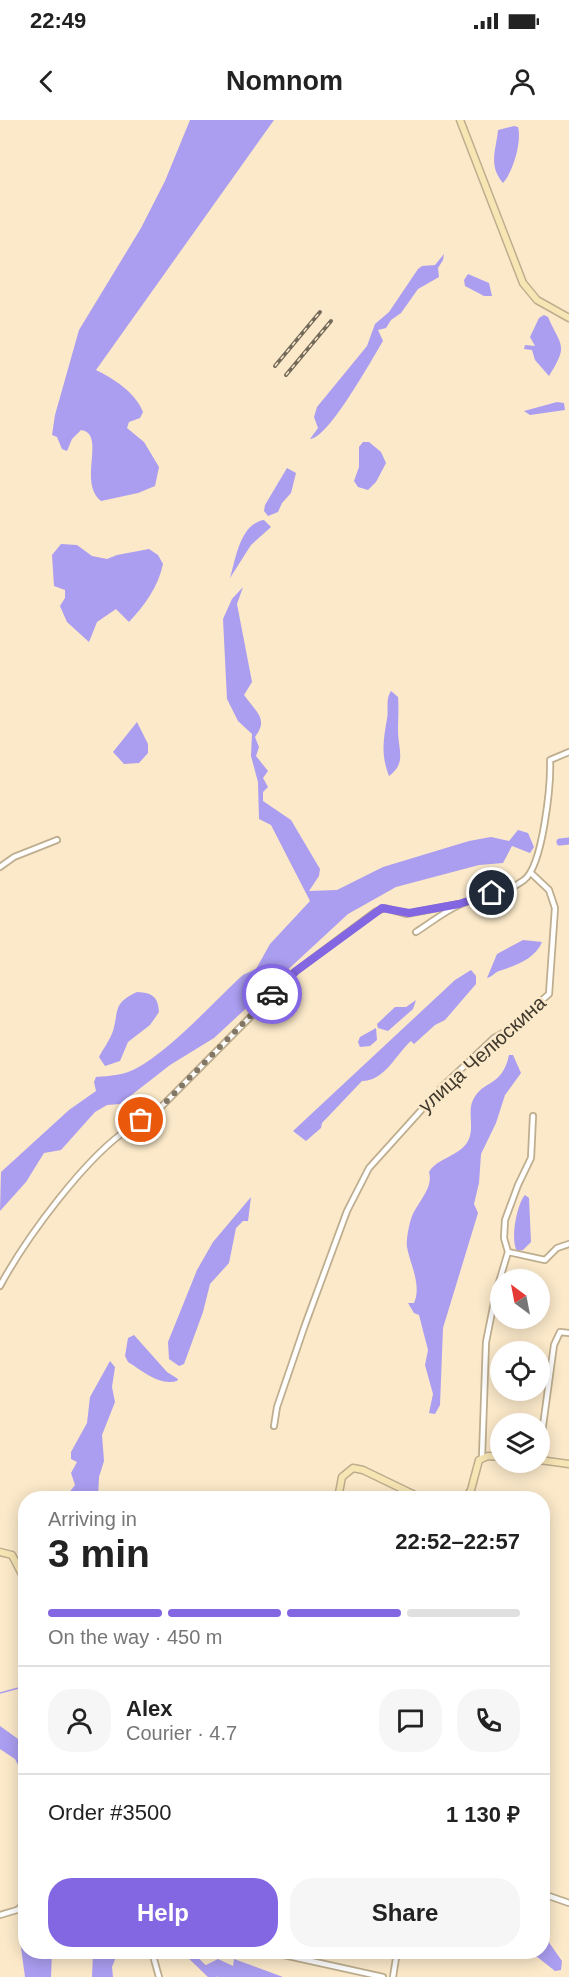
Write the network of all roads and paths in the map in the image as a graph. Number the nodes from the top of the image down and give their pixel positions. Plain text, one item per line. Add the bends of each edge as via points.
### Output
1 (460, 120) edge
2 (569, 318) edge
3 (569, 752) edge
4 (57, 840) dead end
5 (0, 867) edge
6 (531, 873) junction
7 (459, 904) junction
8 (416, 932) dead end
9 (533, 1116) dead end
10 (141, 1120) dead end
11 (131, 1127) dead end
12 (569, 1244) edge
13 (508, 1252) junction
14 (0, 1286) edge
15 (569, 1333) edge
16 (545, 1413) edge
17 (274, 1426) dead end
18 (482, 1458) junction
19 (490, 1458) edge
20 (550, 1461) edge
21 (569, 1464) edge
22 (339, 1491) edge
23 (406, 1491) edge
24 (470, 1491) edge
25 (0, 1552) edge
26 (18, 1567) edge
27 (550, 1896) edge
28 (569, 1903) edge
29 (18, 1909) edge
30 (0, 1915) edge
31 (154, 1959) edge
32 (302, 1959) edge
33 (396, 1959) edge
34 (159, 1977) edge
35 (383, 1977) edge
36 (393, 1977) edge

1 - 2 street via 523,283 537,300
3 - 6 street via 550,760 543,825
4 - 5 street via 14,857
6 - 7 street via 521,882
6 - 17 street, улица Челюскина via 549,890 555,908 549,994 443,1086 369,1168 347,1211 277,1407
7 - 8 street
7 - 10 street via 406,914 386,908 375,912 296,971 166,1102
9 - 13 street via 531,1158 506,1220 504,1238
11 - 14 street via 120,1134 44,1220
12 - 13 street via 557,1248 546,1260
13 - 18 street via 486,1342
15 - 16 street via 560,1332 555,1345
18 - 19 street
18 - 24 street via 475,1467
20 - 21 street
22 - 23 street via 342,1477 353,1468
25 - 26 street via 12,1555
27 - 28 street
29 - 30 street
31 - 34 street
32 - 35 street
33 - 36 street

